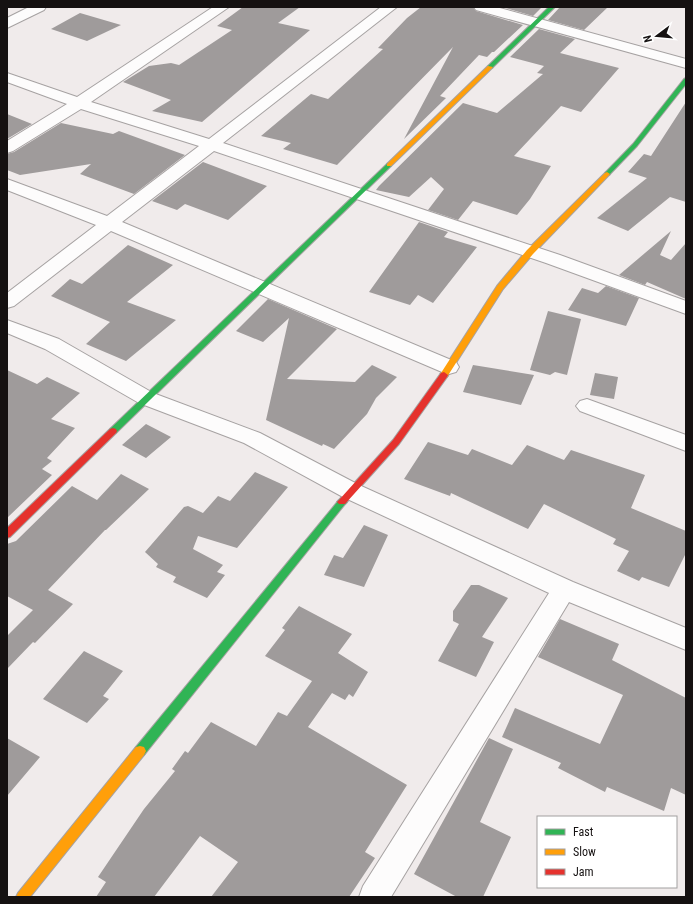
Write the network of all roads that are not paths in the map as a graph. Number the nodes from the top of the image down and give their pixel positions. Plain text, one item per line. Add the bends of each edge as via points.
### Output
1 (39, 7) edge
2 (222, 7) edge
3 (390, 7) edge
4 (481, 7) edge
5 (552, 7) edge
6 (9, 21) edge
7 (537, 22) junction
8 (686, 64) edge
9 (7, 77) edge
10 (686, 80) edge
11 (79, 103) junction
12 (212, 145) junction
13 (7, 148) edge
14 (7, 184) edge
15 (359, 195) junction
16 (108, 223) junction
17 (530, 252) junction
18 (261, 287) junction
19 (7, 302) edge
20 (684, 304) edge
21 (7, 326) edge
22 (450, 367) junction
23 (146, 398) junction
24 (587, 406) dead end
25 (686, 443) edge
26 (351, 492) junction
27 (7, 534) edge
28 (564, 589) junction
29 (686, 639) edge
30 (22, 897) edge
31 (374, 897) edge

1 - 6 street
2 - 11 street
3 - 12 street
4 - 7 street
5 - 7 street
7 - 8 street
7 - 15 street
9 - 11 street
10 - 17 street via 635,145
11 - 12 street
11 - 13 street
12 - 15 street
12 - 16 street
14 - 16 street
15 - 17 street
15 - 18 street
16 - 18 street
16 - 19 street
17 - 20 street
17 - 22 street via 500,288
18 - 22 street
18 - 23 street
21 - 23 street via 52,344
22 - 26 street via 396,442
23 - 26 street via 252,438
23 - 27 street
24 - 25 street
26 - 28 street
26 - 30 street
28 - 29 street
28 - 31 street

